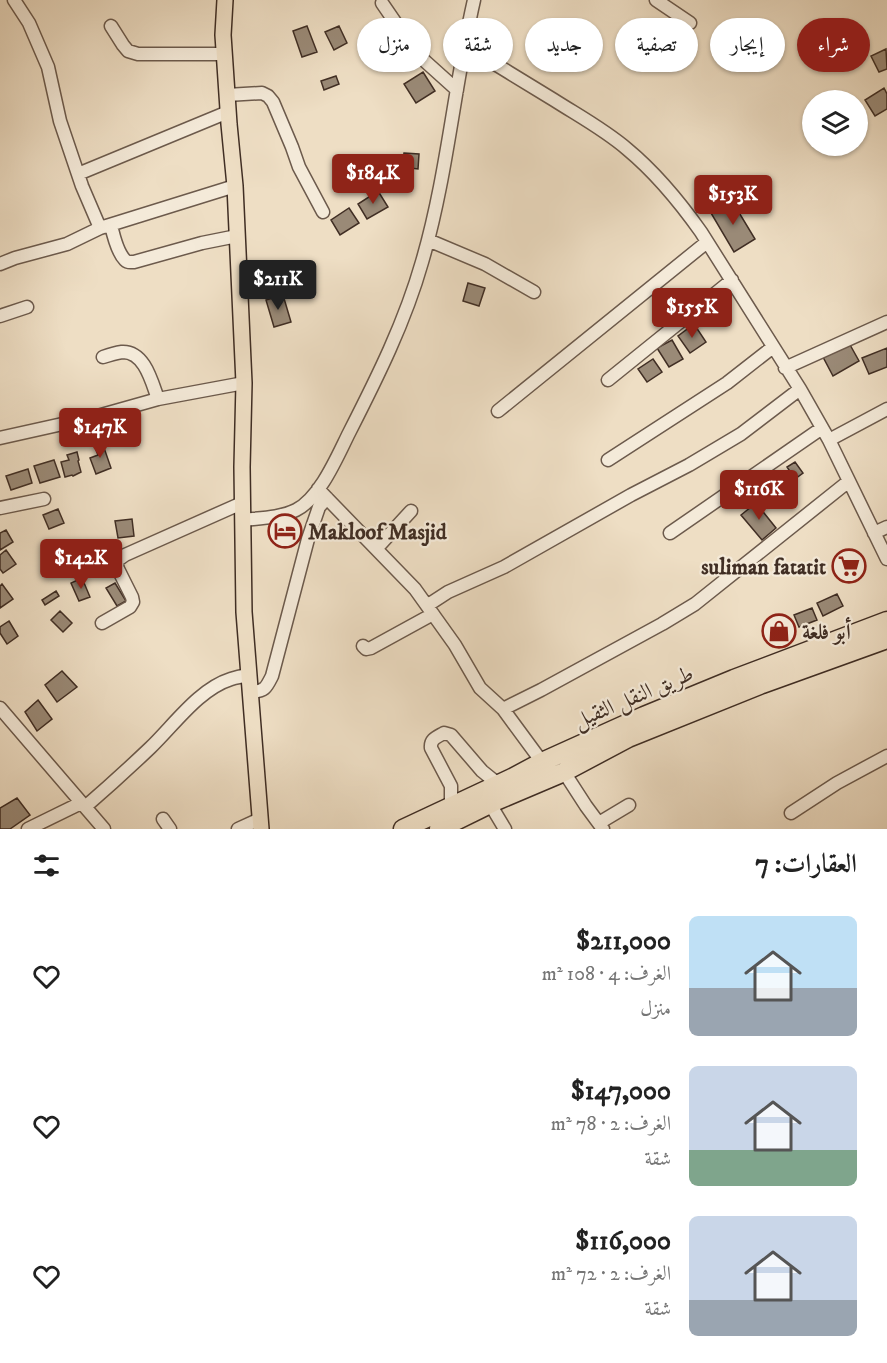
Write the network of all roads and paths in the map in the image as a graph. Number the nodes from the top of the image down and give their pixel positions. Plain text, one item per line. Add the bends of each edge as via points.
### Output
1 (14, 0) edge
2 (225, 0) edge
3 (474, 0) edge
4 (656, 0) edge
5 (382, 3) dead end
6 (470, 18) edge
7 (684, 18) edge
8 (111, 26) dead end
9 (224, 54) junction
10 (460, 72) edge
11 (508, 72) edge
12 (457, 90) junction
13 (226, 95) junction
14 (228, 112) junction
15 (78, 174) junction
16 (235, 186) junction
17 (323, 212) dead end
18 (105, 226) junction
19 (237, 236) junction
20 (428, 240) junction
21 (707, 242) junction
22 (0, 264) edge
23 (732, 280) junction
24 (534, 292) dead end
25 (27, 307) dead end
26 (0, 316) edge
27 (887, 322) edge
28 (772, 348) junction
29 (103, 357) dead end
30 (785, 368) junction
31 (608, 380) dead end
32 (244, 383) junction
33 (800, 389) junction
34 (158, 399) junction
35 (887, 409) edge
36 (498, 411) dead end
37 (822, 428) junction
38 (0, 438) edge
39 (829, 440) junction
40 (608, 460) dead end
41 (849, 481) junction
42 (322, 493) junction
43 (44, 499) dead end
44 (242, 503) junction
45 (0, 508) edge
46 (411, 512) dead end
47 (242, 520) junction
48 (887, 527) edge
49 (670, 533) dead end
50 (874, 533) junction
51 (377, 548) junction
52 (887, 559) edge
53 (431, 610) junction
54 (887, 621) edge
55 (102, 623) dead end
56 (887, 639) edge
57 (363, 646) dead end
58 (249, 675) junction
59 (251, 692) junction
60 (0, 708) edge
61 (503, 709) junction
62 (887, 756) edge
63 (542, 762) junction
64 (564, 772) junction
65 (498, 784) junction
66 (490, 804) junction
67 (83, 805) junction
68 (629, 805) dead end
69 (451, 807) junction
70 (791, 813) dead end
71 (261, 824) edge
72 (601, 826) edge
73 (28, 829) edge
74 (104, 829) edge
75 (238, 829) edge
76 (403, 829) edge
77 (439, 829) edge
78 (505, 829) edge

1 - 15 street via 48,67 60,121
2 - 9 main road
3 - 6 street
4 - 7 street
5 - 12 street via 417,54
8 - 9 street via 128,51 138,54
9 - 13 main road
10 - 12 street
11 - 21 street via 628,150 664,184
12 - 20 street
13 - 14 main road
13 - 17 street via 268,96
14 - 15 street
14 - 16 main road
15 - 18 street
16 - 18 street
16 - 19 main road
18 - 19 street via 128,262
18 - 22 street via 67,244
19 - 32 main road
20 - 24 street via 485,264
20 - 42 street via 390,350
21 - 23 street
21 - 36 street
23 - 28 street
23 - 31 street
25 - 26 street
27 - 30 street
28 - 30 street
28 - 40 street via 719,389
29 - 34 street via 124,352 138,357
30 - 33 street
32 - 34 street
32 - 44 main road
33 - 37 street
33 - 53 street via 741,434 504,567 448,592
34 - 38 street
35 - 39 street
37 - 39 street
37 - 49 street
39 - 41 street
41 - 50 street
41 - 61 street via 695,604
42 - 47 street via 297,510 276,517
42 - 51 street
42 - 59 street via 272,676 266,688
43 - 45 street
44 - 47 main road
44 - 55 street via 118,560 117,567 133,602
46 - 51 street
47 - 58 main road
48 - 50 street
50 - 52 street
51 - 53 street
53 - 57 street via 370,648
53 - 61 street via 480,688
54 - 63 highway, طريق النقل الثقيل via 734,679
56 - 64 highway, طريق النقل الثقيل via 678,717
58 - 59 main road
58 - 67 street via 232,678 197,700 114,782
59 - 71 main road
60 - 67 street
61 - 63 street
62 - 70 street
63 - 65 highway, طريق النقل الثقيل
64 - 66 highway, طريق النقل الثقيل
64 - 72 street
65 - 69 highway, طريق النقل الثقيل
65 - 69 street via 451,735 444,733 430,743 451,786
66 - 77 highway, طريق النقل الثقيل
66 - 78 street
67 - 73 street
67 - 74 street
68 - 72 street
69 - 76 highway, طريق النقل الثقيل
71 - 75 street

